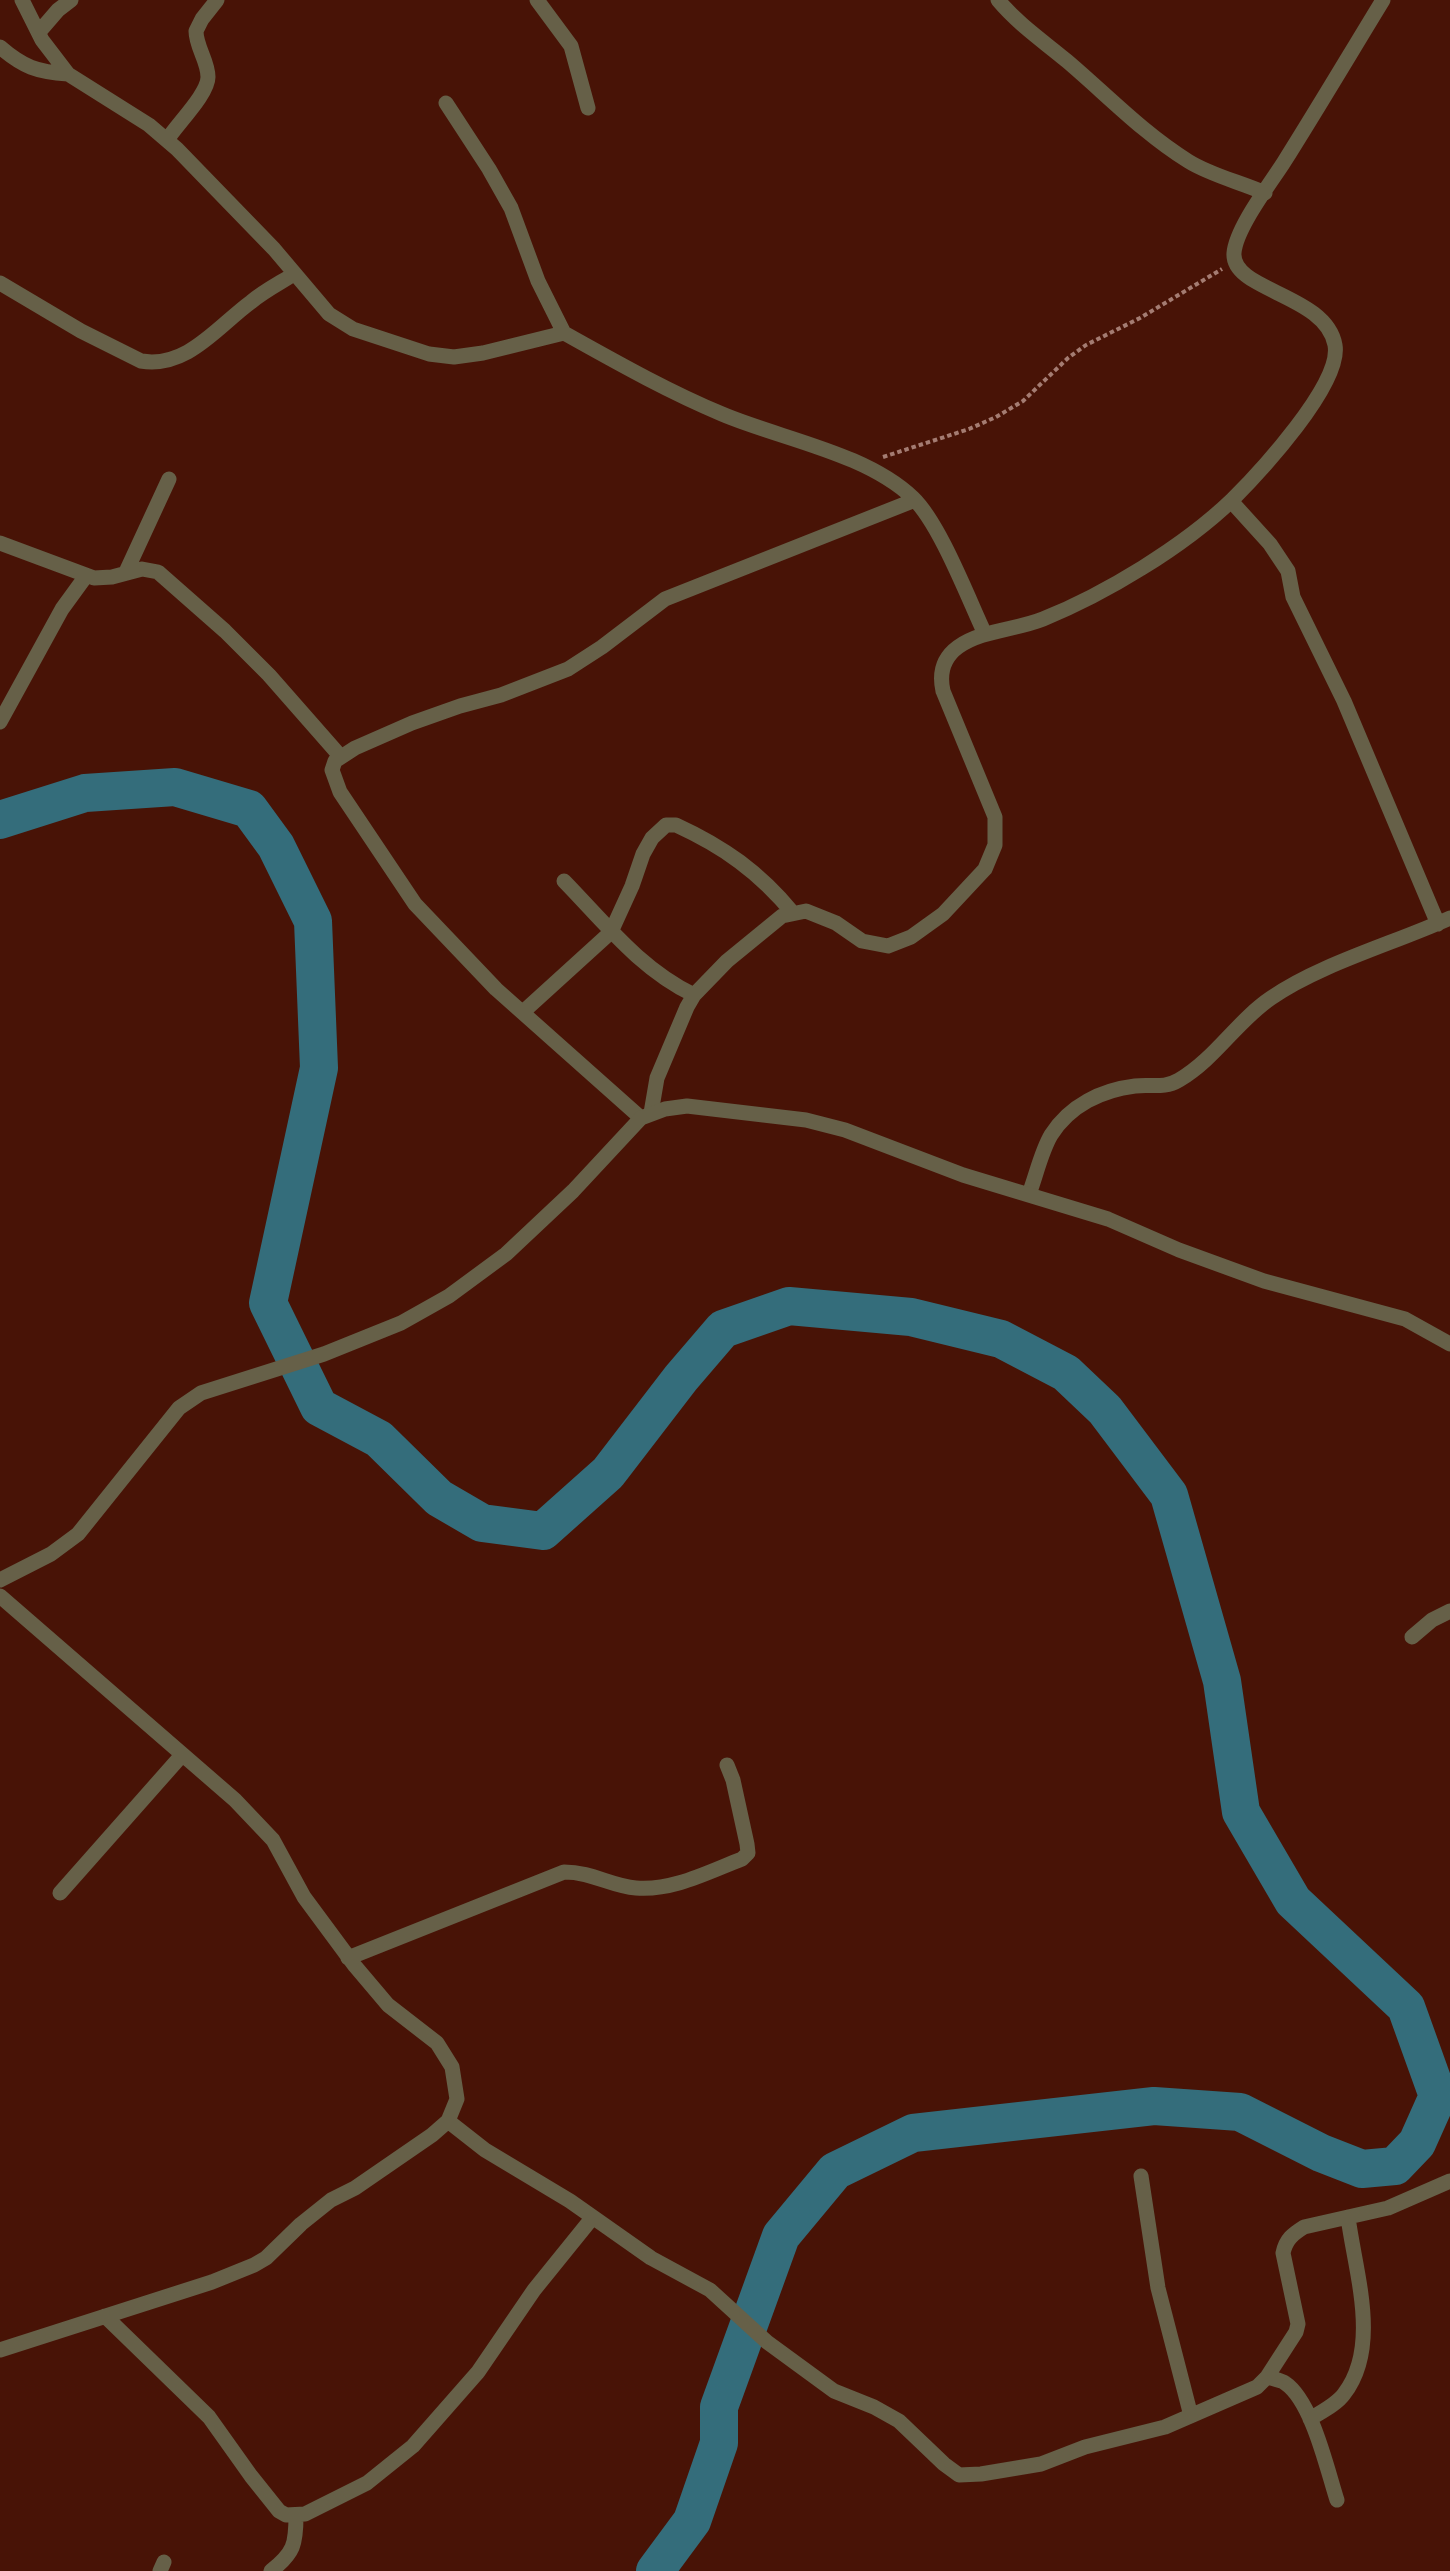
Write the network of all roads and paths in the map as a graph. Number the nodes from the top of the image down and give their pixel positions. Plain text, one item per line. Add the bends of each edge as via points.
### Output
1 (22, 0) edge
2 (71, 0) edge
3 (217, 0) edge
4 (537, 0) edge
5 (998, 0) edge
6 (1383, 0) edge
7 (39, 32) junction
8 (0, 47) edge
9 (68, 74) junction
10 (446, 103) dead end
11 (588, 108) dead end
12 (167, 140) junction
13 (1264, 193) junction
14 (1234, 261) junction
15 (294, 274) junction
16 (0, 283) edge
17 (564, 333) junction
18 (860, 464) junction
19 (169, 479) dead end
20 (915, 500) junction
21 (1231, 501) junction
22 (0, 543) edge
23 (126, 572) junction
24 (86, 576) junction
25 (985, 634) junction
26 (0, 722) edge
27 (341, 757) junction
28 (564, 881) dead end
29 (793, 913) junction
30 (1444, 921) edge
31 (611, 932) junction
32 (694, 995) junction
33 (524, 1012) junction
34 (646, 1115) junction
35 (1029, 1194) junction
36 (1450, 1344) edge
37 (0, 1580) edge
38 (0, 1596) edge
39 (1450, 1611) edge
40 (1412, 1637) dead end
41 (182, 1755) junction
42 (727, 1765) dead end
43 (60, 1893) dead end
44 (348, 1958) junction
45 (448, 2121) junction
46 (1141, 2176) dead end
47 (1450, 2181) edge
48 (593, 2217) junction
49 (1348, 2217) junction
50 (105, 2316) junction
51 (0, 2350) edge
52 (1267, 2378) junction
53 (1191, 2416) junction
54 (1310, 2419) junction
55 (1337, 2500) dead end
56 (296, 2516) junction
57 (271, 2571) edge

1 - 7 street
2 - 7 street
3 - 12 street via 195,31 208,78 202,93
4 - 11 street via 571,46
5 - 13 street via 1023,26 1165,145 1190,162
6 - 13 street
7 - 9 street
8 - 9 street via 18,63
9 - 12 street
10 - 17 street via 511,208 538,281
12 - 15 street
13 - 14 street via 1238,239
14 - 18 path via 1140,318 1086,345 1023,401 996,417 913,449
14 - 21 street via 1239,270 1257,283 1310,309 1335,345 1327,380 1308,410
15 - 16 street via 252,300 201,344 152,363 81,331
15 - 17 street via 329,314 353,329 429,354 454,357 483,353
17 - 18 street via 644,379 723,414
18 - 20 street via 877,471
19 - 23 street
20 - 25 street via 948,555
20 - 27 street via 665,599 568,669 411,723
21 - 25 street via 1164,552 1073,607 1031,624
21 - 30 street via 1284,563 1293,597
22 - 24 street
23 - 24 street via 103,578
23 - 27 street via 158,572 190,599 269,675
24 - 26 street via 63,609
25 - 29 street via 959,646 947,657 940,679 994,817 994,845 986,869 943,914 911,937 888,946 862,941 836,923 806,911
27 - 33 street via 332,770 340,792 399,884 451,943
28 - 31 street
29 - 31 street via 759,876 730,854 676,825 666,825 643,854
29 - 32 street via 782,916 727,961
30 - 35 street via 1271,997 1177,1081 1166,1086 1127,1088 1089,1099 1050,1136
31 - 32 street via 647,965
31 - 33 street
32 - 34 street via 657,1078
33 - 34 street
34 - 35 street via 687,1106 806,1120
34 - 37 street via 506,1254 450,1296 401,1323 324,1354 201,1393 184,1404 78,1534 51,1554
35 - 36 street via 1108,1219 1264,1281 1406,1319
38 - 41 street
39 - 40 street
41 - 43 street
41 - 44 street via 235,1800 273,1840 304,1898
42 - 44 street via 747,1844 748,1853 742,1859 664,1886 636,1888 582,1872 564,1872
44 - 45 street via 388,2005 437,2043 452,2067 457,2099
45 - 48 street via 485,2150
45 - 50 street via 415,2149 331,2200 254,2265
46 - 53 street via 1158,2288
47 - 49 street via 1388,2208
48 - 53 street via 651,2258 710,2290 767,2342 834,2391 899,2421 959,2475 1041,2464
48 - 56 street via 528,2299 478,2372 413,2446 367,2483
49 - 52 street via 1305,2227 1292,2234 1286,2243 1284,2265 1298,2324
49 - 54 street via 1364,2336 1358,2368 1344,2395
50 - 51 street
50 - 56 street via 209,2417 279,2511
52 - 53 street via 1249,2391
52 - 54 street via 1285,2383 1300,2399
54 - 55 street
56 - 57 street via 293,2550

